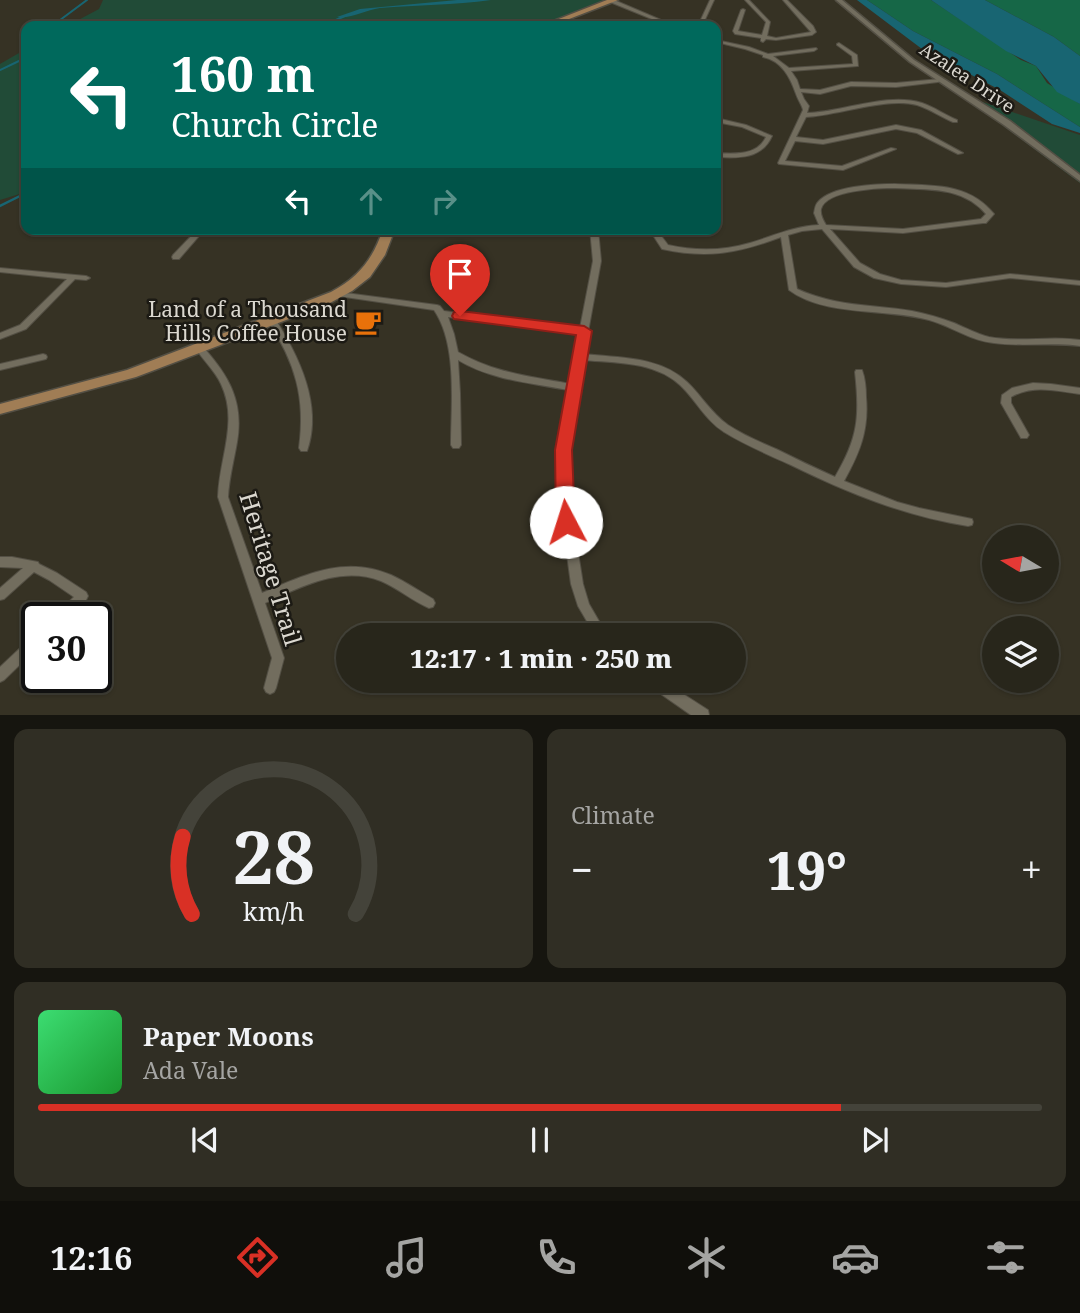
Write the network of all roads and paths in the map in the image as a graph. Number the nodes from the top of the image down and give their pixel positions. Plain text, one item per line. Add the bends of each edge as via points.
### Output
1 (613, 0) edge
2 (712, 0) edge
3 (747, 0) edge
4 (785, 0) edge
5 (839, 0) edge
6 (743, 10) dead end
7 (562, 19) junction
8 (557, 21) edge
9 (568, 21) edge
10 (661, 21) edge
11 (702, 21) edge
12 (765, 37) junction
13 (721, 42) edge
14 (839, 44) dead end
15 (814, 48) dead end
16 (757, 51) junction
17 (765, 56) junction
18 (788, 70) junction
19 (938, 80) junction
20 (798, 90) junction
21 (803, 115) junction
22 (721, 121) edge
23 (955, 121) dead end
24 (794, 139) junction
25 (893, 149) dead end
26 (960, 153) dead end
27 (721, 154) edge
28 (1080, 179) edge
29 (824, 227) junction
30 (784, 234) junction
31 (196, 235) edge
32 (387, 235) edge
33 (595, 235) edge
34 (656, 235) edge
35 (176, 257) dead end
36 (0, 270) edge
37 (73, 277) junction
38 (86, 278) dead end
39 (1080, 283) edge
40 (338, 294) junction
41 (444, 316) junction
42 (272, 321) junction
43 (584, 333) junction
44 (0, 335) edge
45 (1080, 343) edge
46 (200, 349) junction
47 (455, 354) junction
48 (43, 357) dead end
49 (580, 357) junction
50 (0, 367) edge
51 (859, 372) dead end
52 (573, 388) junction
53 (1080, 391) edge
54 (0, 409) edge
55 (1024, 436) dead end
56 (456, 444) dead end
57 (304, 448) dead end
58 (836, 483) junction
59 (968, 522) dead end
60 (0, 562) edge
61 (34, 565) junction
62 (0, 595) edge
63 (259, 600) junction
64 (76, 602) edge
65 (429, 603) dead end
66 (595, 623) edge
67 (21, 656) edge
68 (0, 676) edge
69 (270, 688) dead end
70 (670, 693) edge
71 (702, 715) edge

1 - 7 main road
1 - 10 street
2 - 11 street
3 - 12 street via 768,22
4 - 12 street via 814,32
5 - 19 street, Azalea Drive
6 - 12 street via 735,31
7 - 8 main road
7 - 9 street
12 - 16 street
13 - 16 street
14 - 18 street via 854,55 856,65
15 - 17 street
16 - 17 street
17 - 18 street
18 - 20 street
19 - 20 street via 851,84 820,92
19 - 28 street, Azalea Drive via 1007,123
20 - 21 street via 806,106
21 - 23 street via 905,102
21 - 24 street
22 - 27 street via 769,136 755,151
24 - 25 street via 781,163 843,167
24 - 26 street via 823,142 896,127
29 - 29 street via 817,208 821,201 869,187 963,193 978,200 990,214 983,221 921,230
29 - 30 street via 805,226
29 - 39 street via 857,265 901,282 946,285 1010,276
30 - 34 street via 738,249 680,251 665,247
30 - 45 street via 793,290 811,300 915,314 983,339 1047,338
31 - 35 street
32 - 40 main road via 375,266
33 - 43 street via 597,261
36 - 37 street
37 - 38 street
37 - 44 street via 23,327
40 - 41 street via 437,308
40 - 42 main road
41 - 43 street
41 - 47 street
42 - 46 main road
42 - 57 street via 300,374 309,424
43 - 49 street
46 - 54 main road via 111,380
46 - 63 street, Heritage Trail via 223,378 236,411 223,497
47 - 52 street via 489,370
47 - 56 street
48 - 50 street
49 - 52 street
49 - 58 street via 666,372 722,425
51 - 58 street via 862,430 855,454
52 - 66 street via 564,450 566,522 580,595
53 - 55 street via 1015,388 1006,403
58 - 59 street via 906,511
60 - 61 street
61 - 62 street
61 - 64 street via 82,596
63 - 65 street via 349,570 392,581
63 - 69 street, Heritage Trail via 278,658
67 - 68 street
70 - 71 street

